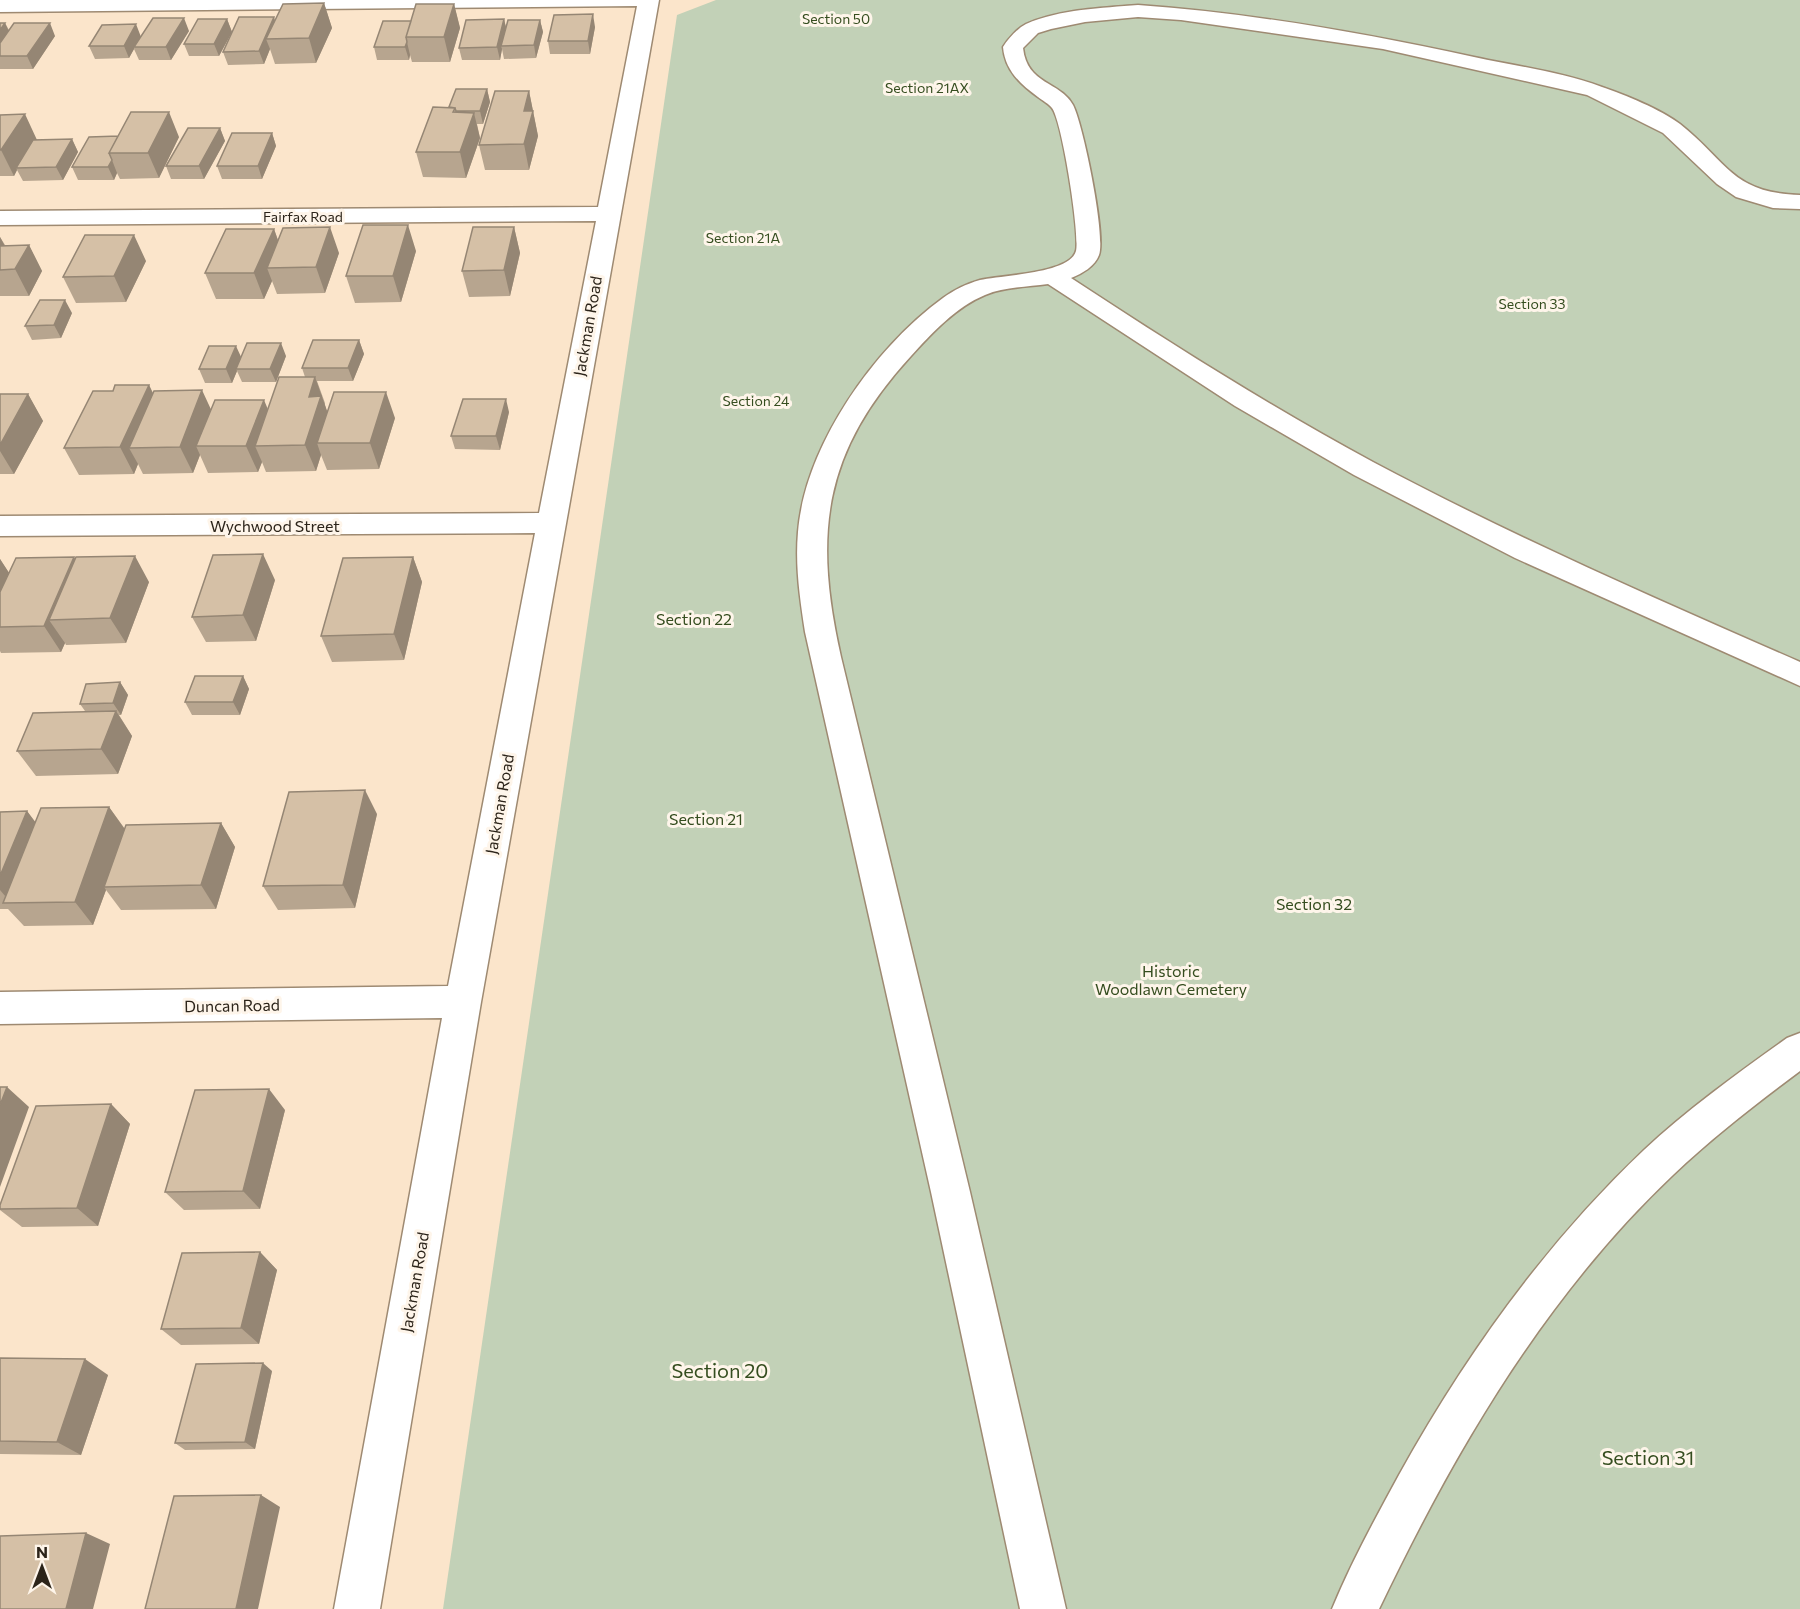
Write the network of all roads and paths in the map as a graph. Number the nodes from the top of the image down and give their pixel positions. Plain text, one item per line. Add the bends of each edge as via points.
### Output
1 (648, 0) edge
2 (0, 6) edge
3 (1800, 202) edge
4 (607, 214) junction
5 (0, 218) edge
6 (1051, 275) junction
7 (551, 523) junction
8 (0, 526) edge
9 (1800, 675) edge
10 (463, 1002) junction
11 (0, 1008) edge
12 (1800, 1050) edge
13 (357, 1609) edge
14 (1043, 1609) edge
15 (1355, 1609) edge

1 - 2 street
1 - 4 street, Jackman Road
3 - 6 street via 1773,201 1744,192 1656,119 1602,94 1562,82 1383,43 1181,14 1138,11 1085,16 1031,29 1013,47 1016,66 1063,106 1088,229 1088,253 1083,260
4 - 5 street, Fairfax Road
4 - 7 street, Jackman Road
6 - 9 street via 1196,370 1364,469 1542,560
6 - 14 street via 982,286 962,296 933,319 884,370 847,424 831,457 818,495 812,531 815,596 828,663
7 - 8 street, Wychwood Street
7 - 10 street, Jackman Road
10 - 11 street, Duncan Road
10 - 13 street, Jackman Road
12 - 15 street via 1754,1080 1648,1173 1541,1292 1452,1423 1412,1492

